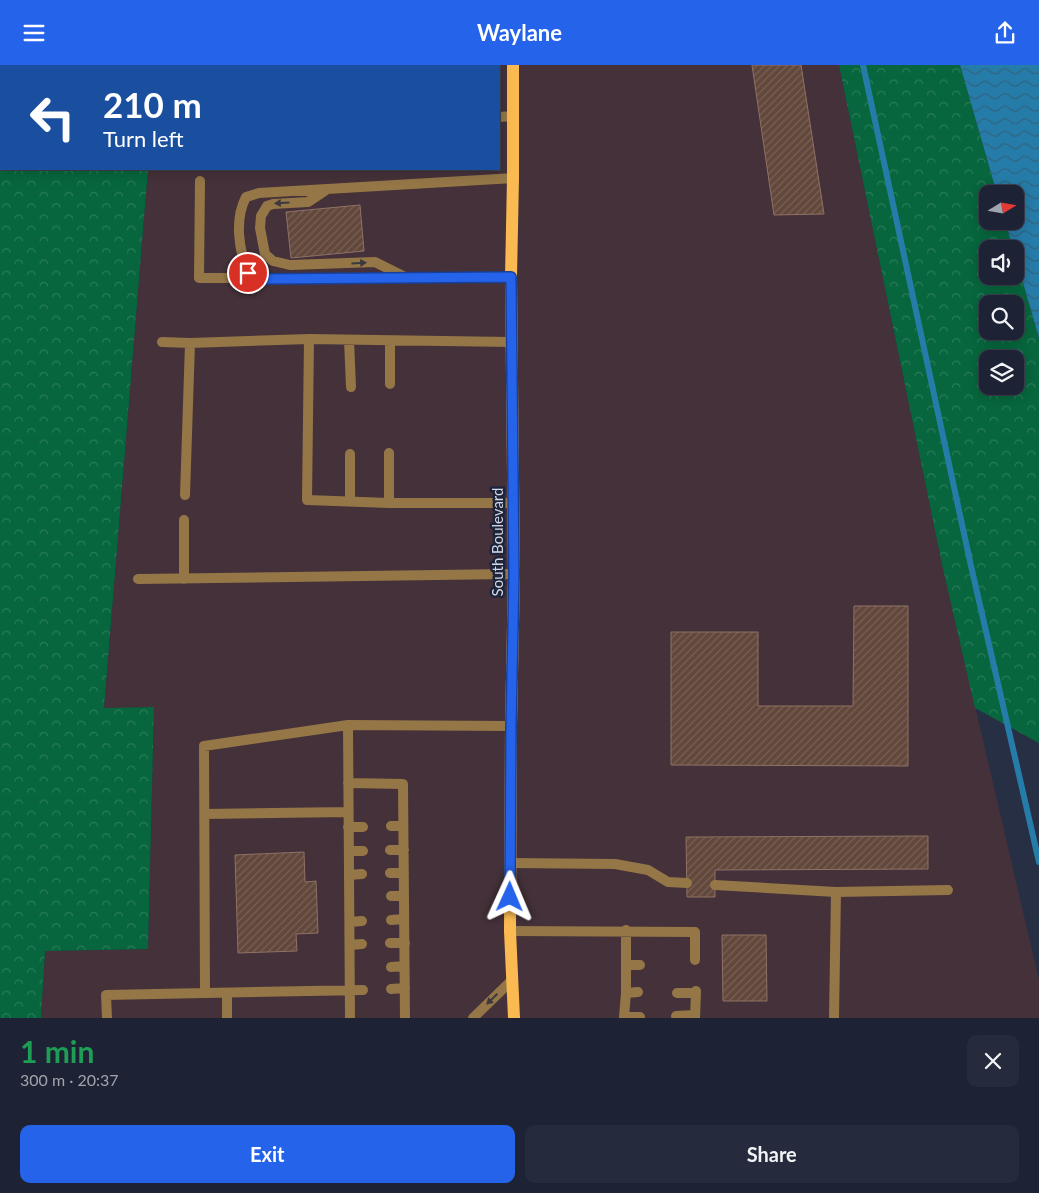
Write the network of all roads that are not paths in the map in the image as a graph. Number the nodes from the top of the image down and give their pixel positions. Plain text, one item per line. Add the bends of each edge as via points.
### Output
1 (513, 65) edge
2 (513, 116) junction
3 (500, 117) edge
4 (513, 178) junction
5 (200, 181) dead end
6 (326, 189) junction
7 (248, 273) junction
8 (511, 277) junction
9 (407, 278) junction
10 (309, 339) junction
11 (349, 340) junction
12 (390, 341) junction
13 (162, 342) dead end
14 (512, 342) junction
15 (190, 343) junction
16 (390, 384) dead end
17 (351, 387) dead end
18 (389, 453) dead end
19 (350, 454) dead end
20 (185, 495) dead end
21 (350, 502) junction
22 (389, 503) junction
23 (514, 503) junction
24 (184, 520) dead end
25 (514, 575) junction
26 (138, 579) dead end
27 (184, 579) junction
28 (348, 725) junction
29 (511, 726) junction
30 (348, 783) junction
31 (348, 812) junction
32 (205, 814) junction
33 (391, 826) dead end
34 (403, 826) junction
35 (348, 827) junction
36 (363, 827) dead end
37 (390, 850) dead end
38 (404, 850) junction
39 (349, 851) junction
40 (363, 851) dead end
41 (510, 863) junction
42 (390, 873) dead end
43 (404, 873) junction
44 (362, 874) dead end
45 (349, 875) junction
46 (687, 883) dead end
47 (715, 885) dead end
48 (948, 890) dead end
49 (836, 892) junction
50 (404, 896) junction
51 (391, 897) dead end
52 (361, 898) dead end
53 (350, 899) junction
54 (404, 919) junction
55 (391, 920) dead end
56 (350, 921) junction
57 (362, 921) dead end
58 (626, 930) junction
59 (510, 931) junction
60 (390, 943) dead end
61 (405, 943) junction
62 (362, 944) dead end
63 (350, 945) junction
64 (695, 960) dead end
65 (626, 965) junction
66 (640, 965) dead end
67 (404, 966) junction
68 (362, 967) dead end
69 (391, 967) dead end
70 (350, 968) junction
71 (511, 981) junction
72 (405, 988) junction
73 (391, 989) dead end
74 (363, 990) dead end
75 (350, 991) junction
76 (205, 993) junction
77 (227, 993) junction
78 (626, 993) junction
79 (638, 993) dead end
80 (677, 993) dead end
81 (676, 1016) dead end
82 (640, 1017) edge
83 (695, 1017) edge
84 (107, 1018) edge
85 (227, 1018) edge
86 (350, 1018) edge
87 (405, 1018) edge
88 (473, 1018) edge
89 (514, 1018) edge
90 (623, 1018) edge
91 (834, 1018) edge

1 - 2 main road, South Boulevard
2 - 3 lane
2 - 4 main road, South Boulevard
4 - 6 lane
4 - 8 main road, South Boulevard
5 - 7 lane via 199,278 230,278
6 - 7 lane via 259,193 246,197 240,208 239,227 241,256
6 -> 9 lane via 308,202 266,206 260,228 265,254 273,261 290,265 375,262
7 - 9 lane via 262,279
8 - 9 lane
8 - 14 main road, South Boulevard
10 - 11 lane
10 - 15 lane
10 - 21 lane via 307,500
11 - 12 lane
11 - 17 lane
12 - 14 lane
12 - 16 lane
13 - 15 lane
14 - 23 main road, South Boulevard
15 - 20 lane
18 - 22 lane
19 - 21 lane
21 - 22 lane
22 - 23 lane
23 - 25 main road, South Boulevard
24 - 27 lane
25 - 27 lane
25 - 29 main road, South Boulevard
26 - 27 lane
28 - 29 lane
28 - 30 lane
28 - 32 lane via 204,746
29 - 41 main road, South Boulevard
30 - 31 lane
30 - 34 lane via 403,784
31 - 32 lane
31 - 35 lane
32 - 76 lane
33 - 34 lane
34 - 38 lane
35 - 36 lane
35 - 39 lane
37 - 38 lane
38 - 43 lane
39 - 40 lane
39 - 45 lane
41 - 46 lane via 615,864 648,870 668,882
41 - 59 main road, South Boulevard
42 - 43 lane
43 - 50 lane
44 - 45 lane
45 - 53 lane
47 - 49 lane
48 - 49 lane
49 - 91 lane
50 - 51 lane
50 - 54 lane
52 - 53 lane
53 - 56 lane
54 - 55 lane
54 - 61 lane
56 - 57 lane
56 - 63 lane
58 - 59 lane
58 - 64 lane via 695,932
58 - 65 lane
59 - 71 main road, South Boulevard
60 - 61 lane
61 - 67 lane
62 - 63 lane
63 - 70 lane
65 - 66 lane
65 - 78 lane
67 - 69 lane
67 - 72 lane
68 - 70 lane
70 - 75 lane
71 -> 88 lane
71 - 89 main road, South Boulevard
72 - 73 lane
72 - 87 lane
74 - 75 lane
75 - 77 lane
75 - 86 lane
76 - 77 lane
76 - 84 lane via 106,995
77 - 85 lane
78 - 79 lane
78 - 90 lane
80 - 83 lane via 696,992
81 - 83 lane
82 - 90 lane

